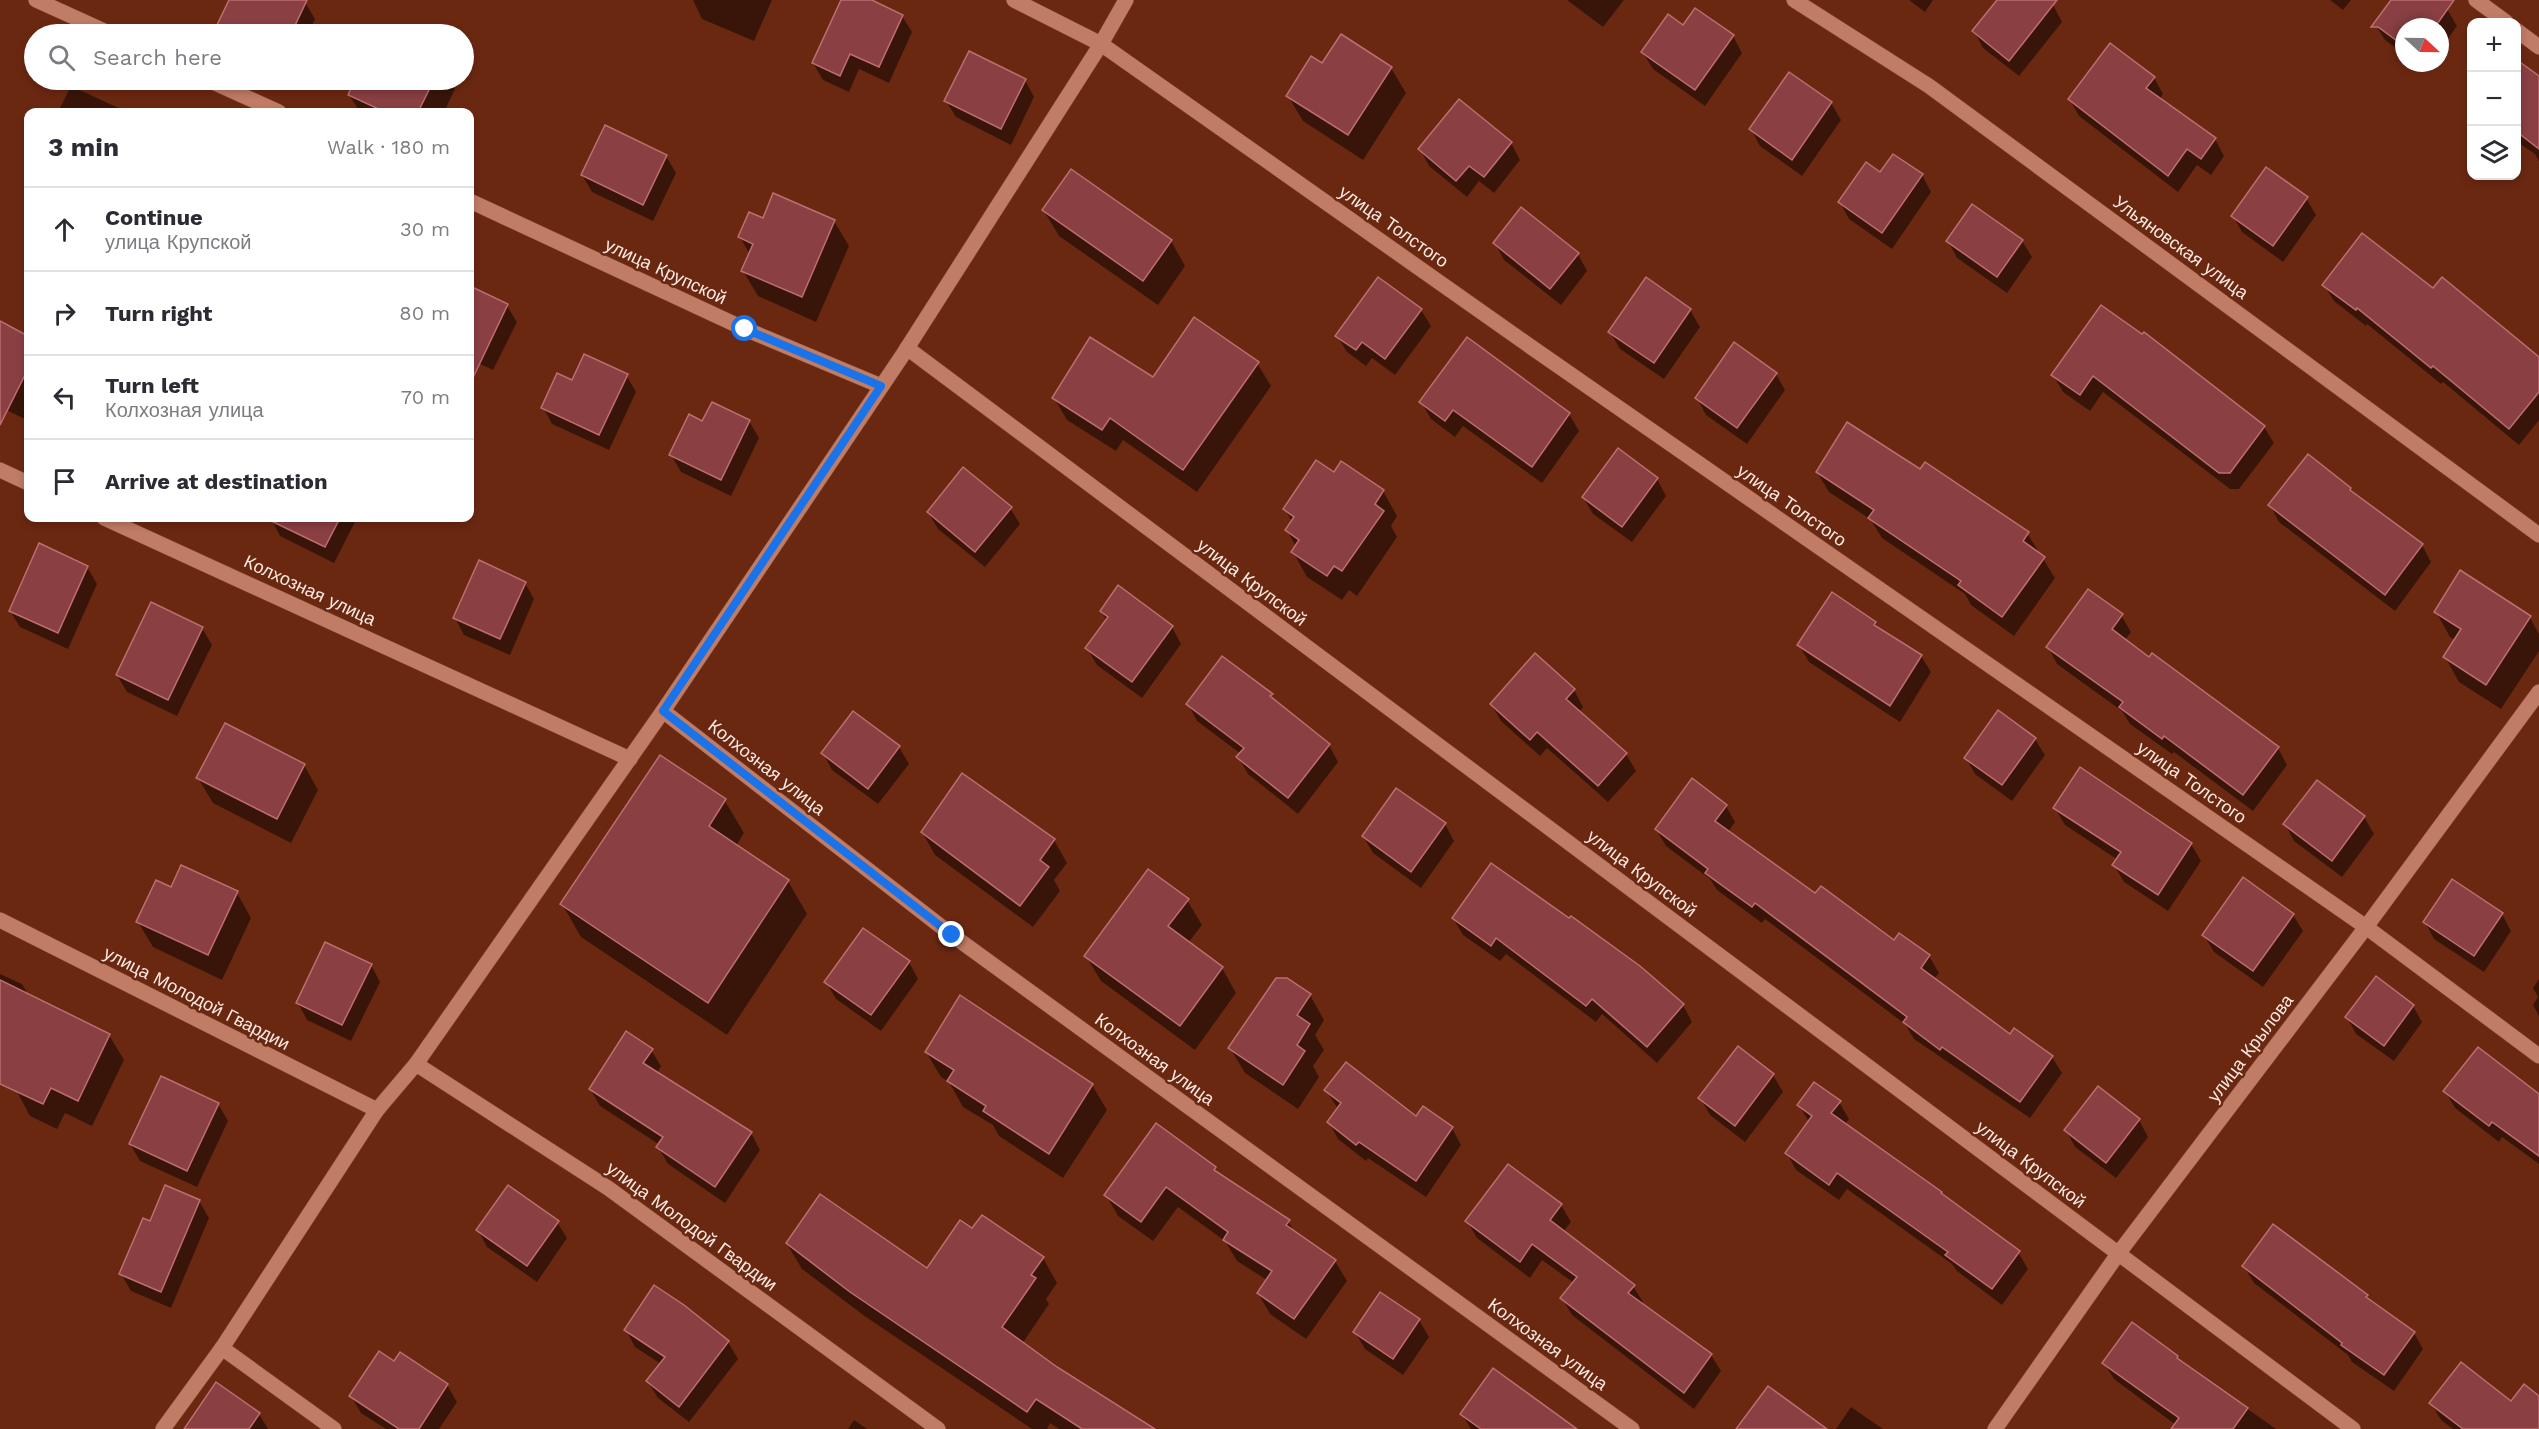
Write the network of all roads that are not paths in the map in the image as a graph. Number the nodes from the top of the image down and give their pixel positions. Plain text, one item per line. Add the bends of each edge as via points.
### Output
1 (36, 0) edge
2 (1014, 0) edge
3 (1126, 0) edge
4 (1794, 0) edge
5 (2476, 0) edge
6 (2501, 18) edge
7 (89, 24) edge
8 (2521, 33) edge
9 (1101, 44) junction
10 (2539, 47) edge
11 (230, 90) edge
12 (270, 108) edge
13 (474, 203) edge
14 (907, 348) junction
15 (881, 386) junction
16 (0, 470) edge
17 (24, 481) edge
18 (113, 522) edge
19 (2539, 535) edge
20 (2539, 692) edge
21 (663, 711) junction
22 (630, 759) junction
23 (0, 920) edge
24 (2367, 927) junction
25 (2539, 1056) edge
26 (416, 1064) junction
27 (376, 1110) junction
28 (2118, 1254) junction
29 (222, 1348) junction
30 (163, 1429) edge
31 (334, 1429) edge
32 (938, 1429) edge
33 (1632, 1429) edge
34 (1995, 1429) edge
35 (2353, 1429) edge

1 - 7 street
2 - 9 street, улица Толстого
3 - 9 street
4 - 19 street, Ульяновская улица via 1929,86
5 - 6 street
8 - 10 street
9 - 14 street
9 - 24 street, улица Толстого
11 - 12 street
13 - 15 street, улица Крупской via 745,329
14 - 15 street
14 - 28 street, улица Крупской
15 - 21 street
16 - 17 street
18 - 22 street, Колхозная улица
20 - 24 street, улица Крылова
21 - 22 street
21 - 33 street, Колхозная улица via 952,935
22 - 26 street
23 - 27 street, улица Молодой Гвардии
24 - 25 street, улица Толстого
24 - 28 street, улица Крылова
26 - 27 street
26 - 32 street, улица Молодой Гвардии via 608,1188
27 - 29 street
28 - 34 street, улица Крылова
28 - 35 street, улица Крупской
29 - 30 street
29 - 31 street

